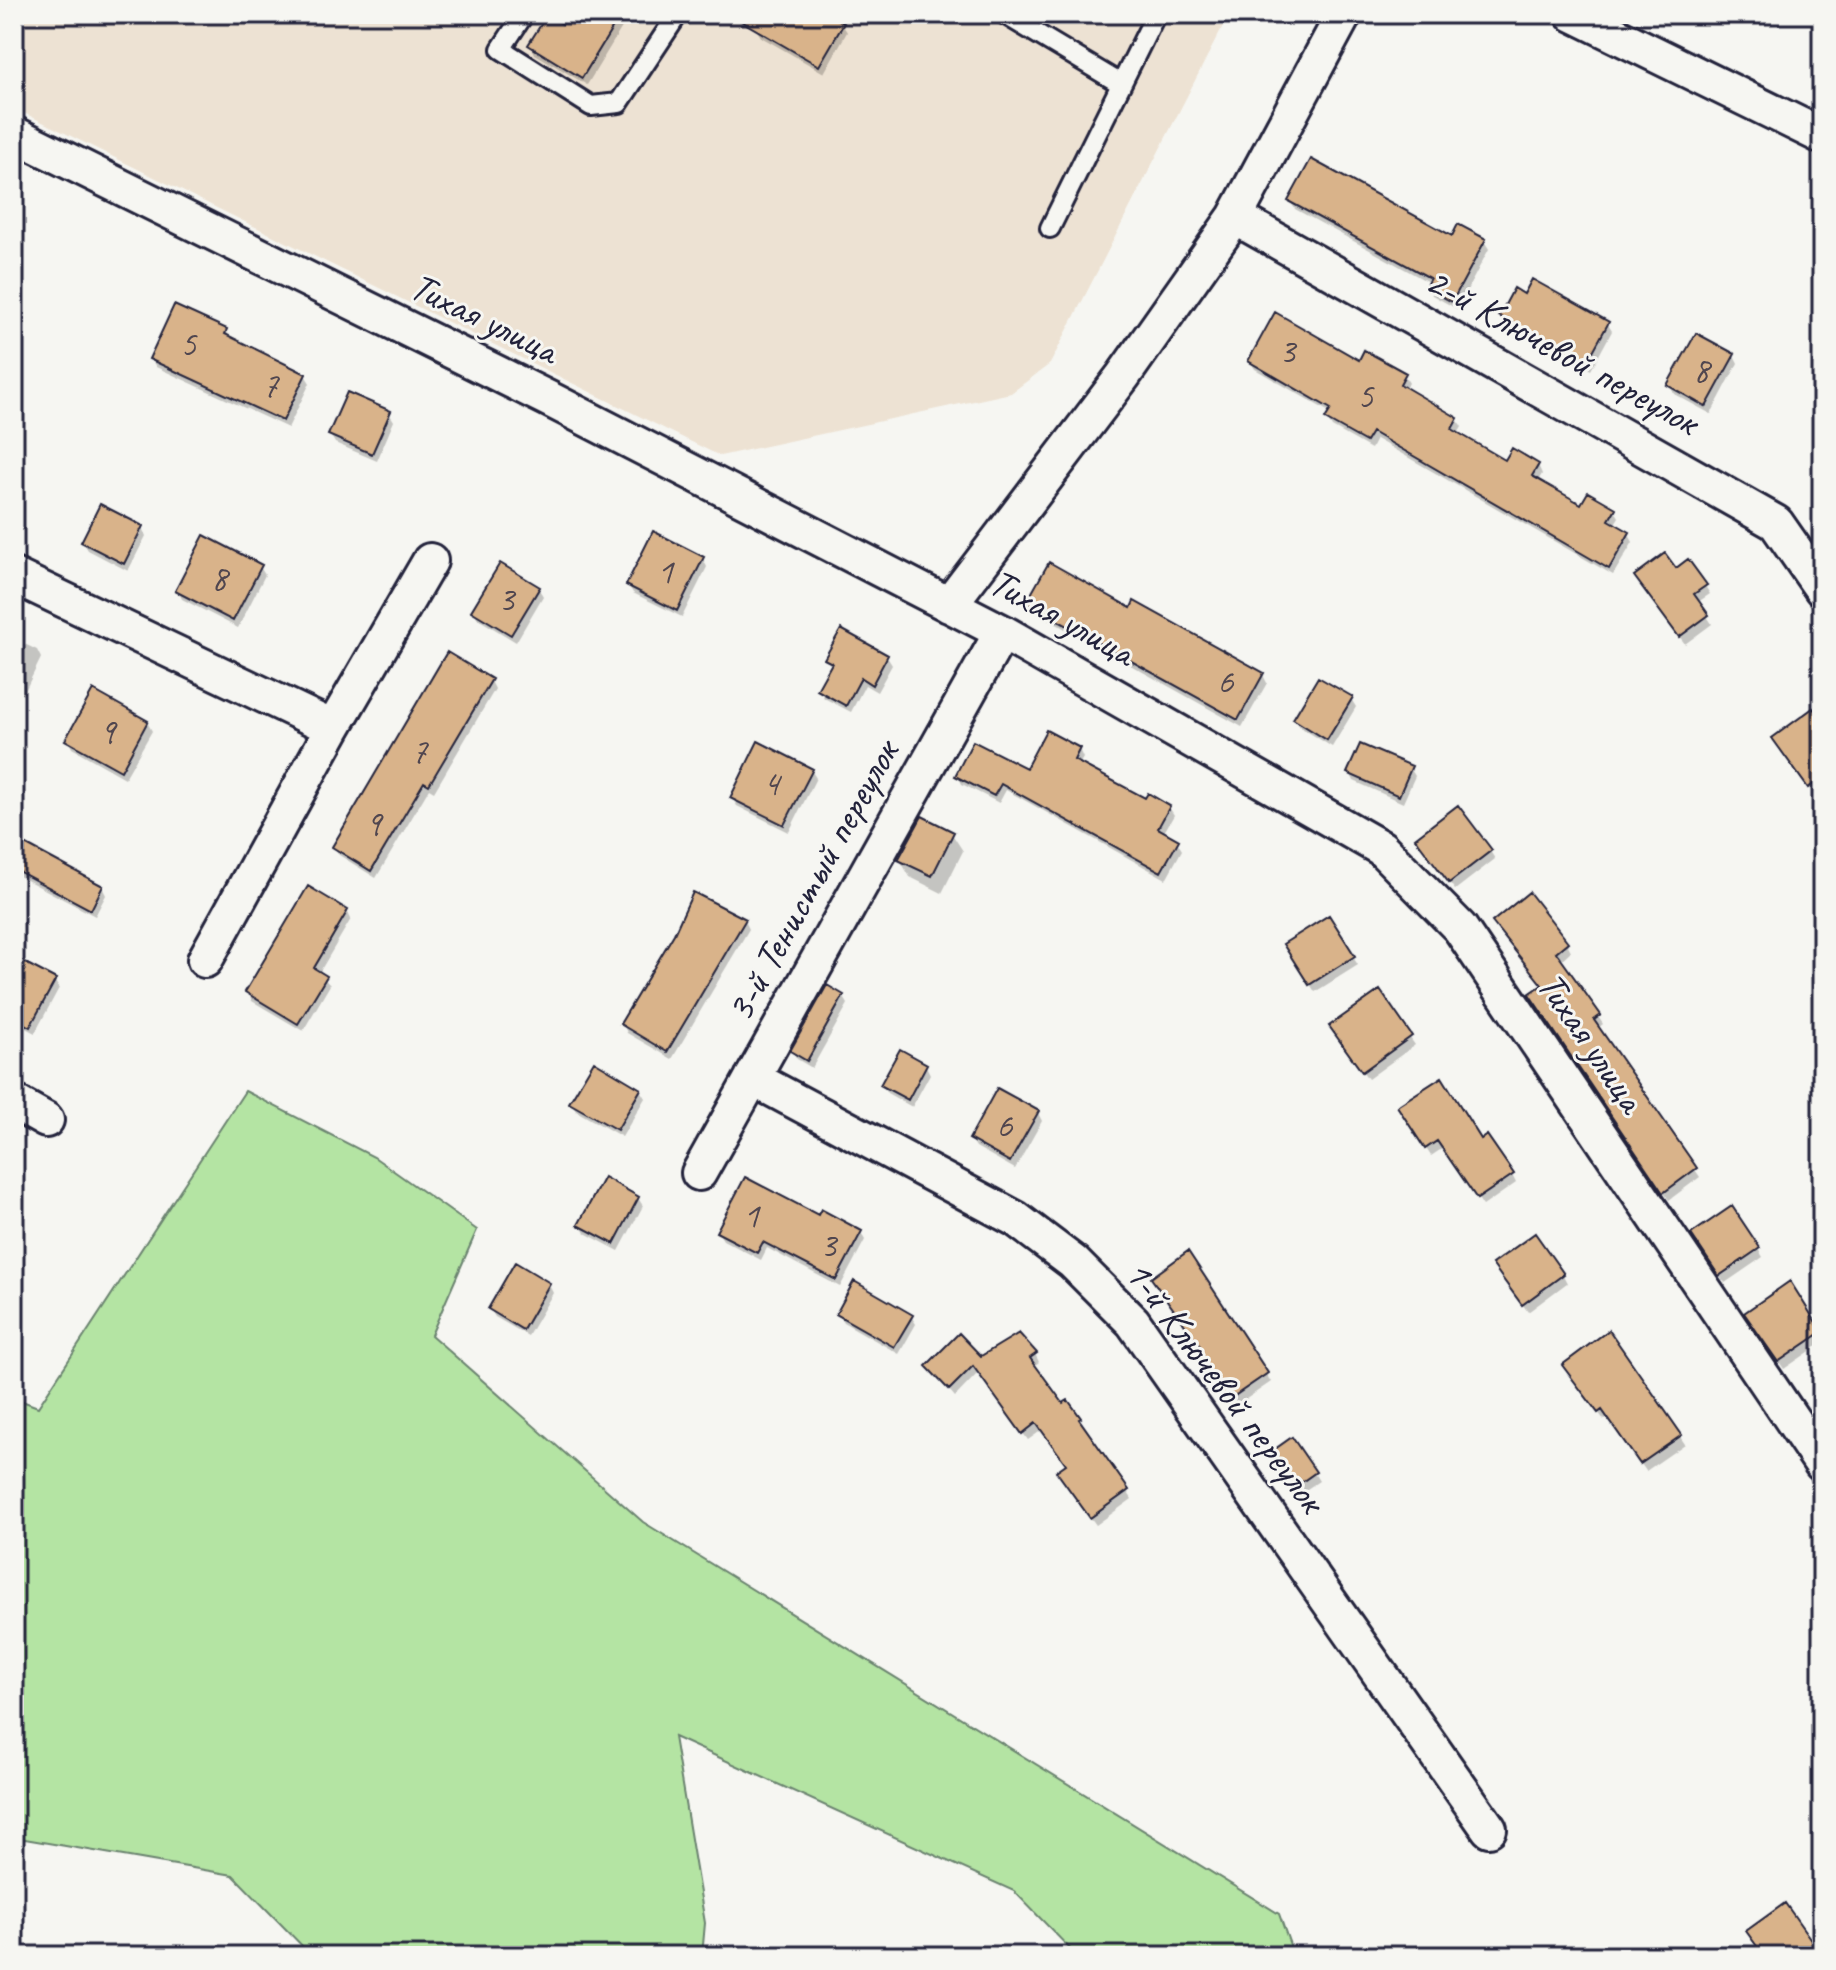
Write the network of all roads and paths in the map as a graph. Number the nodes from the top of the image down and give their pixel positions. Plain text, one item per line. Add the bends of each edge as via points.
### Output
1 (524, 14) edge
2 (678, 14) edge
3 (1004, 14) edge
4 (1156, 14) edge
5 (1344, 14) edge
6 (1573, 14) edge
7 (1121, 84) junction
8 (14, 134) edge
9 (1822, 136) edge
10 (1235, 217) junction
11 (1050, 228) dead end
12 (430, 561) dead end
13 (14, 576) edge
14 (1822, 589) edge
15 (949, 605) junction
16 (1002, 632) junction
17 (333, 728) junction
18 (205, 960) dead end
19 (752, 1078) junction
20 (14, 1102) edge
21 (46, 1120) dead end
22 (699, 1173) dead end
23 (1822, 1464) edge
24 (1489, 1829) dead end

1 - 2 lane via 501,49 591,106 619,103
3 - 7 lane
4 - 7 lane
5 - 10 street
6 - 9 street
7 - 11 lane
8 - 15 street, Тихая улица via 549,399
10 - 14 street, 2-й Ключевой переулок via 1776,523
10 - 15 street via 1123,376
12 - 17 street
13 - 17 street
15 - 16 street, Тихая улица
16 - 19 street, 3-й Тенистый переулок
16 - 23 street, Тихая улица via 1381,848 1460,928
17 - 18 street
19 - 22 street, 3-й Тенистый переулок
19 - 24 street, 1-й Ключевой переулок via 1016,1219 1073,1262 1133,1322
20 - 21 street

